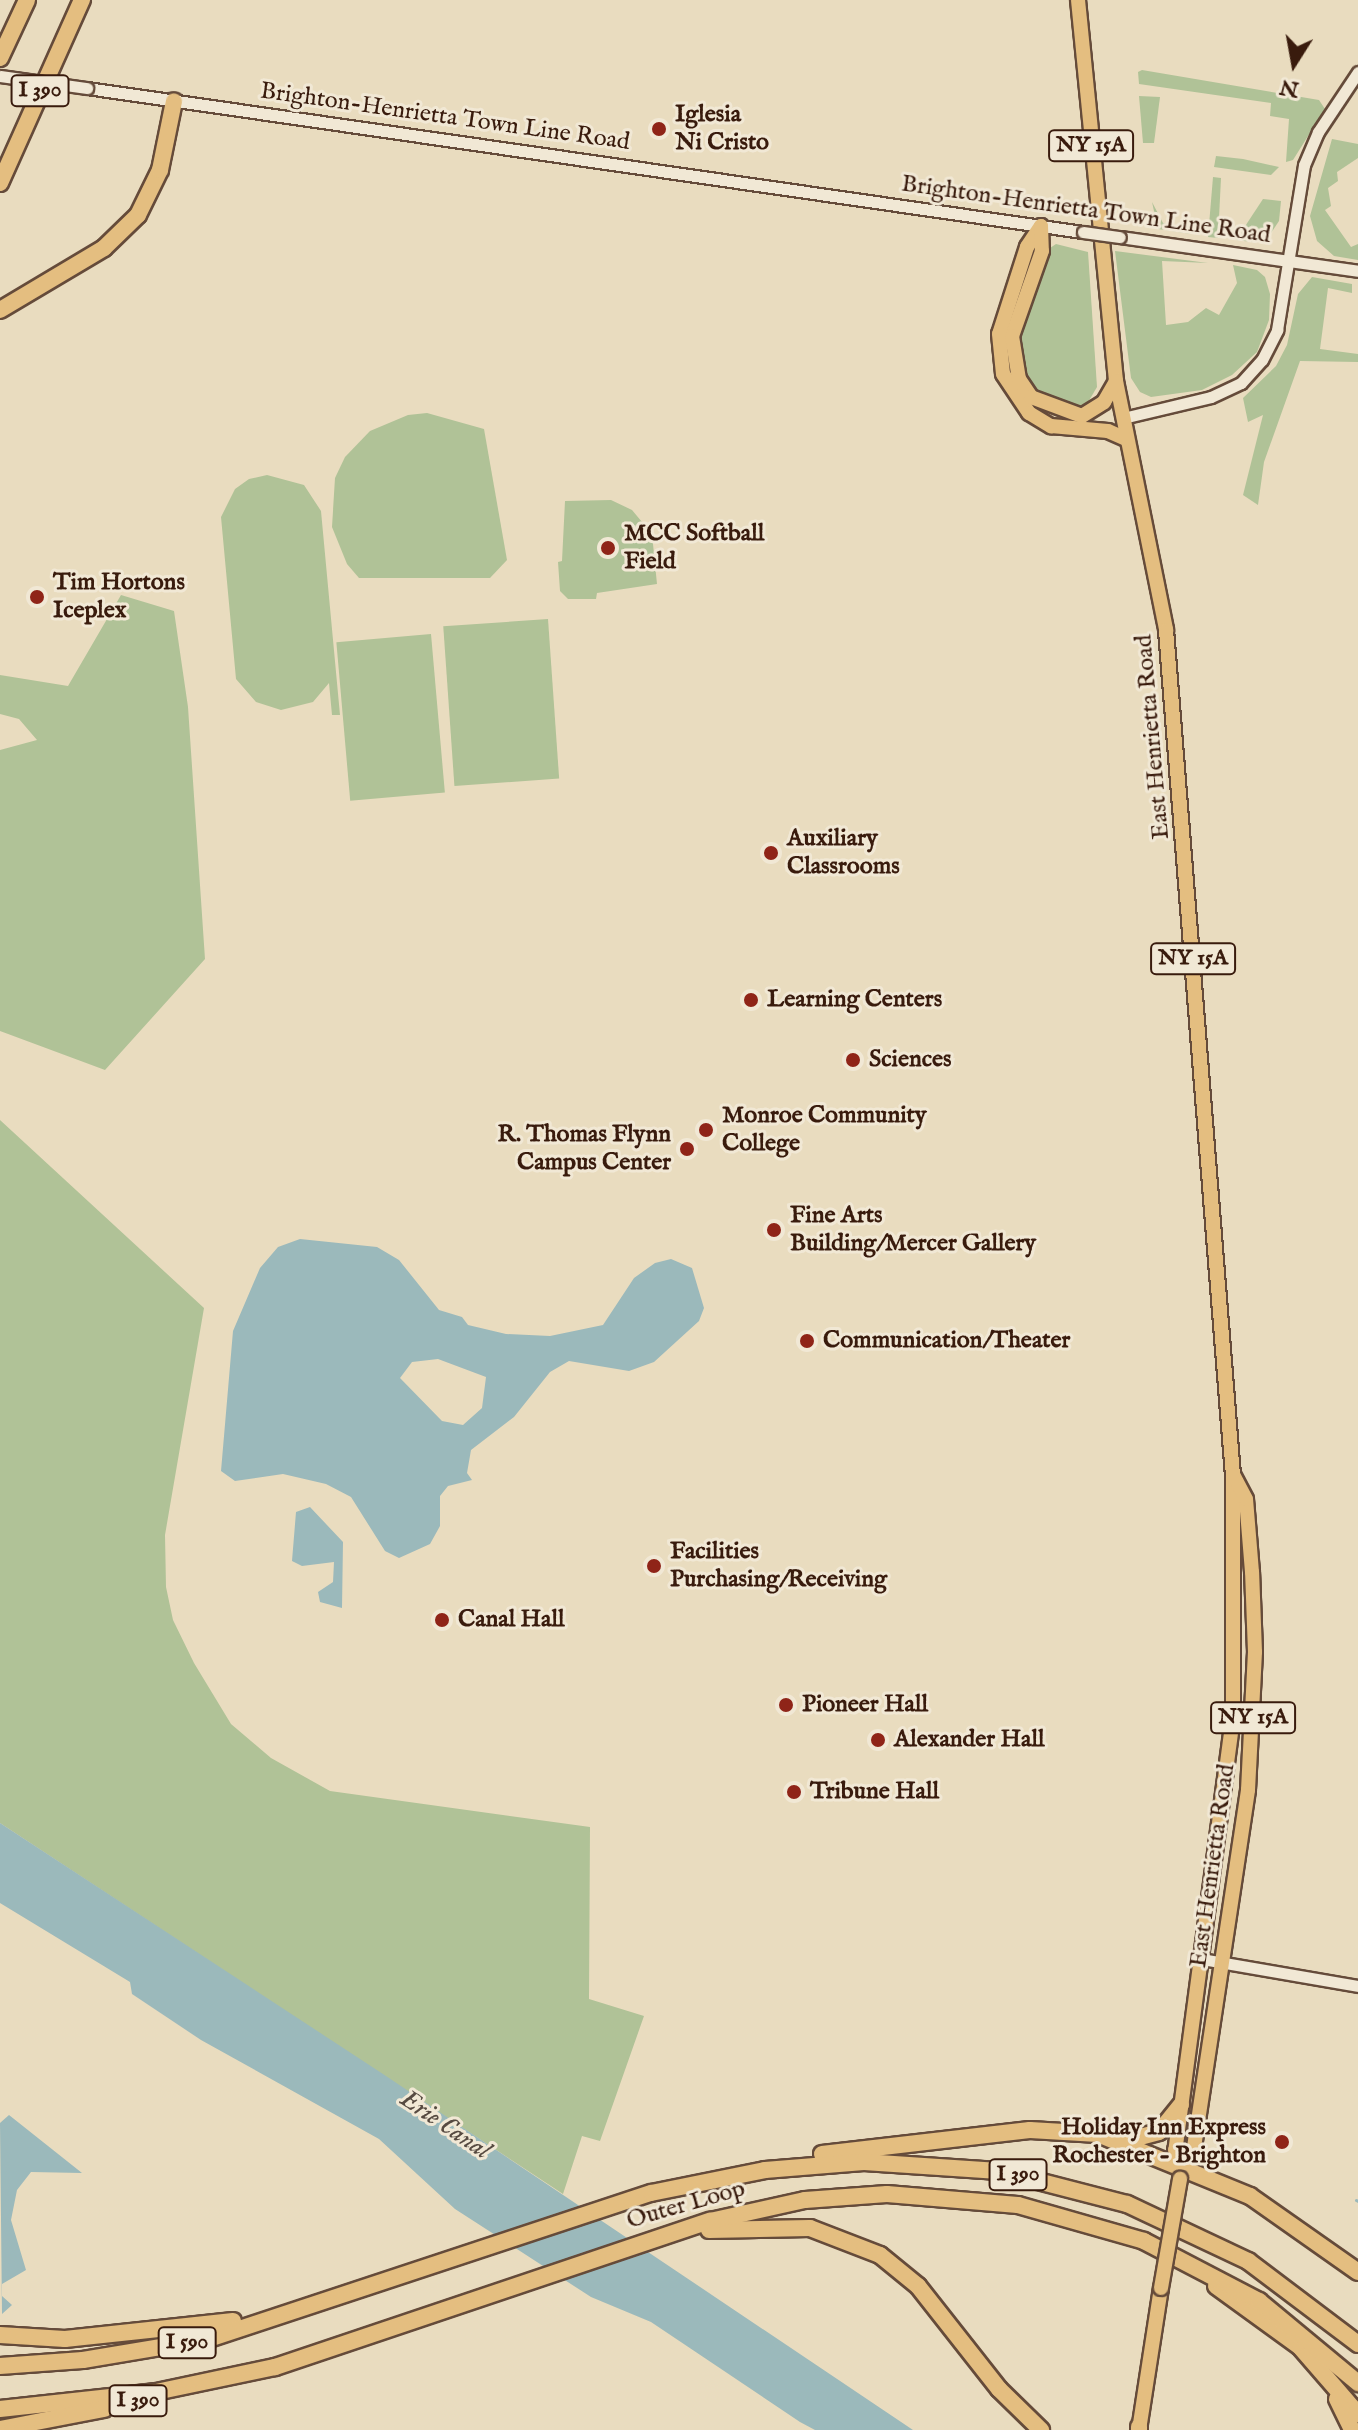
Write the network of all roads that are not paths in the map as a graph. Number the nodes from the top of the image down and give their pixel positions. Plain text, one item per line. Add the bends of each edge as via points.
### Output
1 (27, 0) edge
2 (82, 0) edge
3 (1078, 0) edge
4 (0, 58) edge
5 (1358, 72) edge
6 (0, 76) edge
7 (174, 101) junction
8 (0, 183) edge
9 (1041, 226) junction
10 (1286, 261) junction
11 (1358, 271) edge
12 (0, 310) edge
13 (1116, 381) junction
14 (1123, 418) junction
15 (1126, 439) junction
16 (1233, 1475) junction
17 (1202, 1959) junction
18 (1223, 1963) junction
19 (1358, 1986) edge
20 (1181, 2105) junction
21 (1106, 2136) junction
22 (1181, 2172) junction
23 (638, 2197) junction
24 (1066, 2216) junction
25 (687, 2231) junction
26 (1358, 2272) edge
27 (367, 2289) junction
28 (1279, 2331) junction
29 (0, 2335) edge
30 (1358, 2344) edge
31 (0, 2366) edge
32 (275, 2367) junction
33 (1358, 2383) edge
34 (0, 2409) edge
35 (1358, 2414) edge
36 (0, 2429) edge
37 (1139, 2429) edge
38 (1041, 2430) edge
39 (1352, 2430) edge

1 - 4 highway, I 390
2 - 8 highway, I 390
3 - 13 main road, East Henrietta Road / NY 15A
5 - 10 street via 1318,132 1304,165
6 - 7 street, Brighton-Henrietta Town Line Road, bridge
7 - 9 street, Brighton-Henrietta Town Line Road
7 - 12 highway via 160,170 138,215 104,248
9 - 10 street, Brighton-Henrietta Town Line Road, bridge
9 - 13 main road via 1042,251 1012,336 1019,379 1031,397 1082,416 1104,402
9 - 15 main road via 1027,247 999,334 1003,374 1029,413 1051,426 1108,431
10 - 11 street, Brighton-Henrietta Town Line Road
10 - 14 street via 1277,330 1253,373 1211,397
13 - 14 main road, East Henrietta Road / NY 15A
14 - 15 main road, East Henrietta Road / NY 15A
15 - 16 main road, East Henrietta Road / NY 15A via 1166,630
16 - 17 main road, East Henrietta Road / NY 15A via 1233,1718
16 - 18 main road, East Henrietta Road / NY 15A via 1246,1499 1255,1652 1248,1790
17 - 18 street
17 - 20 main road, East Henrietta Road / NY 15A
18 - 19 street
18 - 22 main road, East Henrietta Road / NY 15A via 1193,2154
20 - 21 highway via 1165,2127 1148,2138
20 - 22 main road, East Henrietta Road via 1175,2150
21 - 22 highway
21 - 23 highway via 1030,2130 798,2157 714,2173
22 - 26 highway via 1278,2213
22 - 37 main road, East Henrietta Road / NY 15A, bridge
23 - 27 highway, Outer Loop / I 390
23 - 30 highway, Outer Loop / I 390 via 732,2175 831,2163 930,2164 1031,2177 1127,2204 1204,2237 1276,2279
24 - 25 highway, Outer Loop / I 390 via 969,2198 879,2194 790,2203
24 - 28 highway via 1173,2261
24 - 33 highway, Outer Loop / I 390 via 1144,2241 1218,2275 1286,2320
25 - 32 highway, Outer Loop / I 390
25 - 38 highway via 790,2227 835,2234 872,2250 918,2286 999,2389
27 - 29 highway, I 390 via 216,2325 65,2339
27 - 31 highway, Outer Loop / I 590 via 209,2339 83,2360
28 - 35 highway via 1320,2365
28 - 39 highway via 1327,2383
32 - 34 highway, Outer Loop / I 590 via 156,2392
32 - 36 highway, I 390

